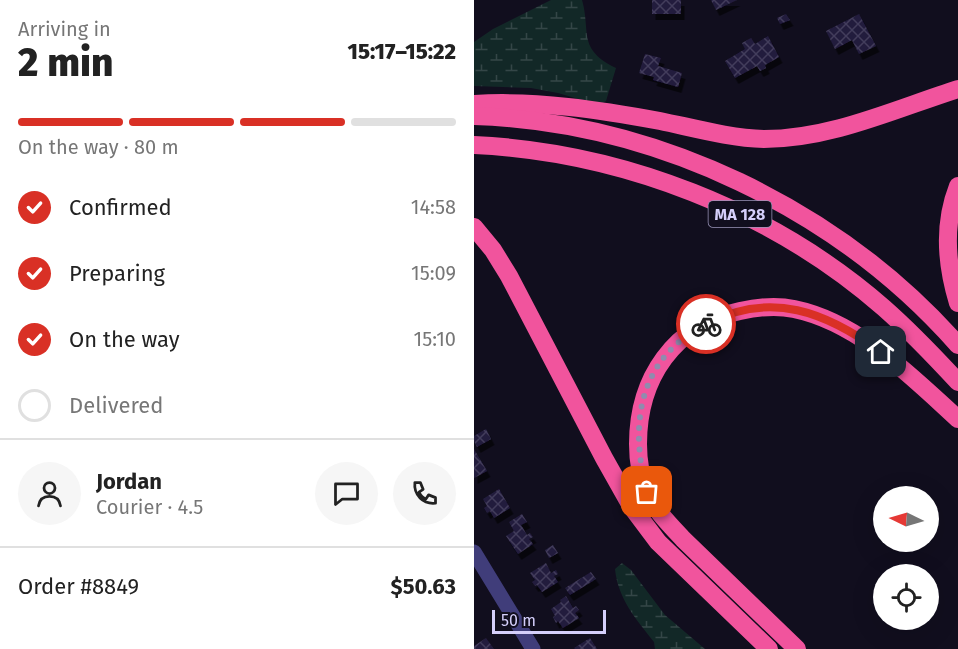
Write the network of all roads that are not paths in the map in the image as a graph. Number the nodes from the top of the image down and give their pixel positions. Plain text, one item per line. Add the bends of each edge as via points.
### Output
1 (958, 89) edge
2 (474, 104) edge
3 (474, 116) edge
4 (474, 145) edge
5 (958, 186) edge
6 (474, 227) edge
7 (958, 303) edge
8 (958, 345) edge
9 (958, 381) edge
10 (958, 419) edge
11 (474, 552) edge
12 (533, 649) edge
13 (769, 649) edge
14 (797, 649) edge

1 - 2 highway via 832,130 761,139 560,107
3 - 8 highway, MA 128 via 549,123 604,134 714,171 764,194 860,255 904,290
4 - 9 highway, MA 128 via 574,156 688,191 744,216 791,241 882,307
5 - 7 highway via 949,215 948,253
6 - 13 highway via 509,276 631,506 658,542
10 - 14 highway via 858,335 837,323 793,309 772,306 716,318 680,340 666,354 640,410 638,452 647,492 676,532
11 - 12 street

